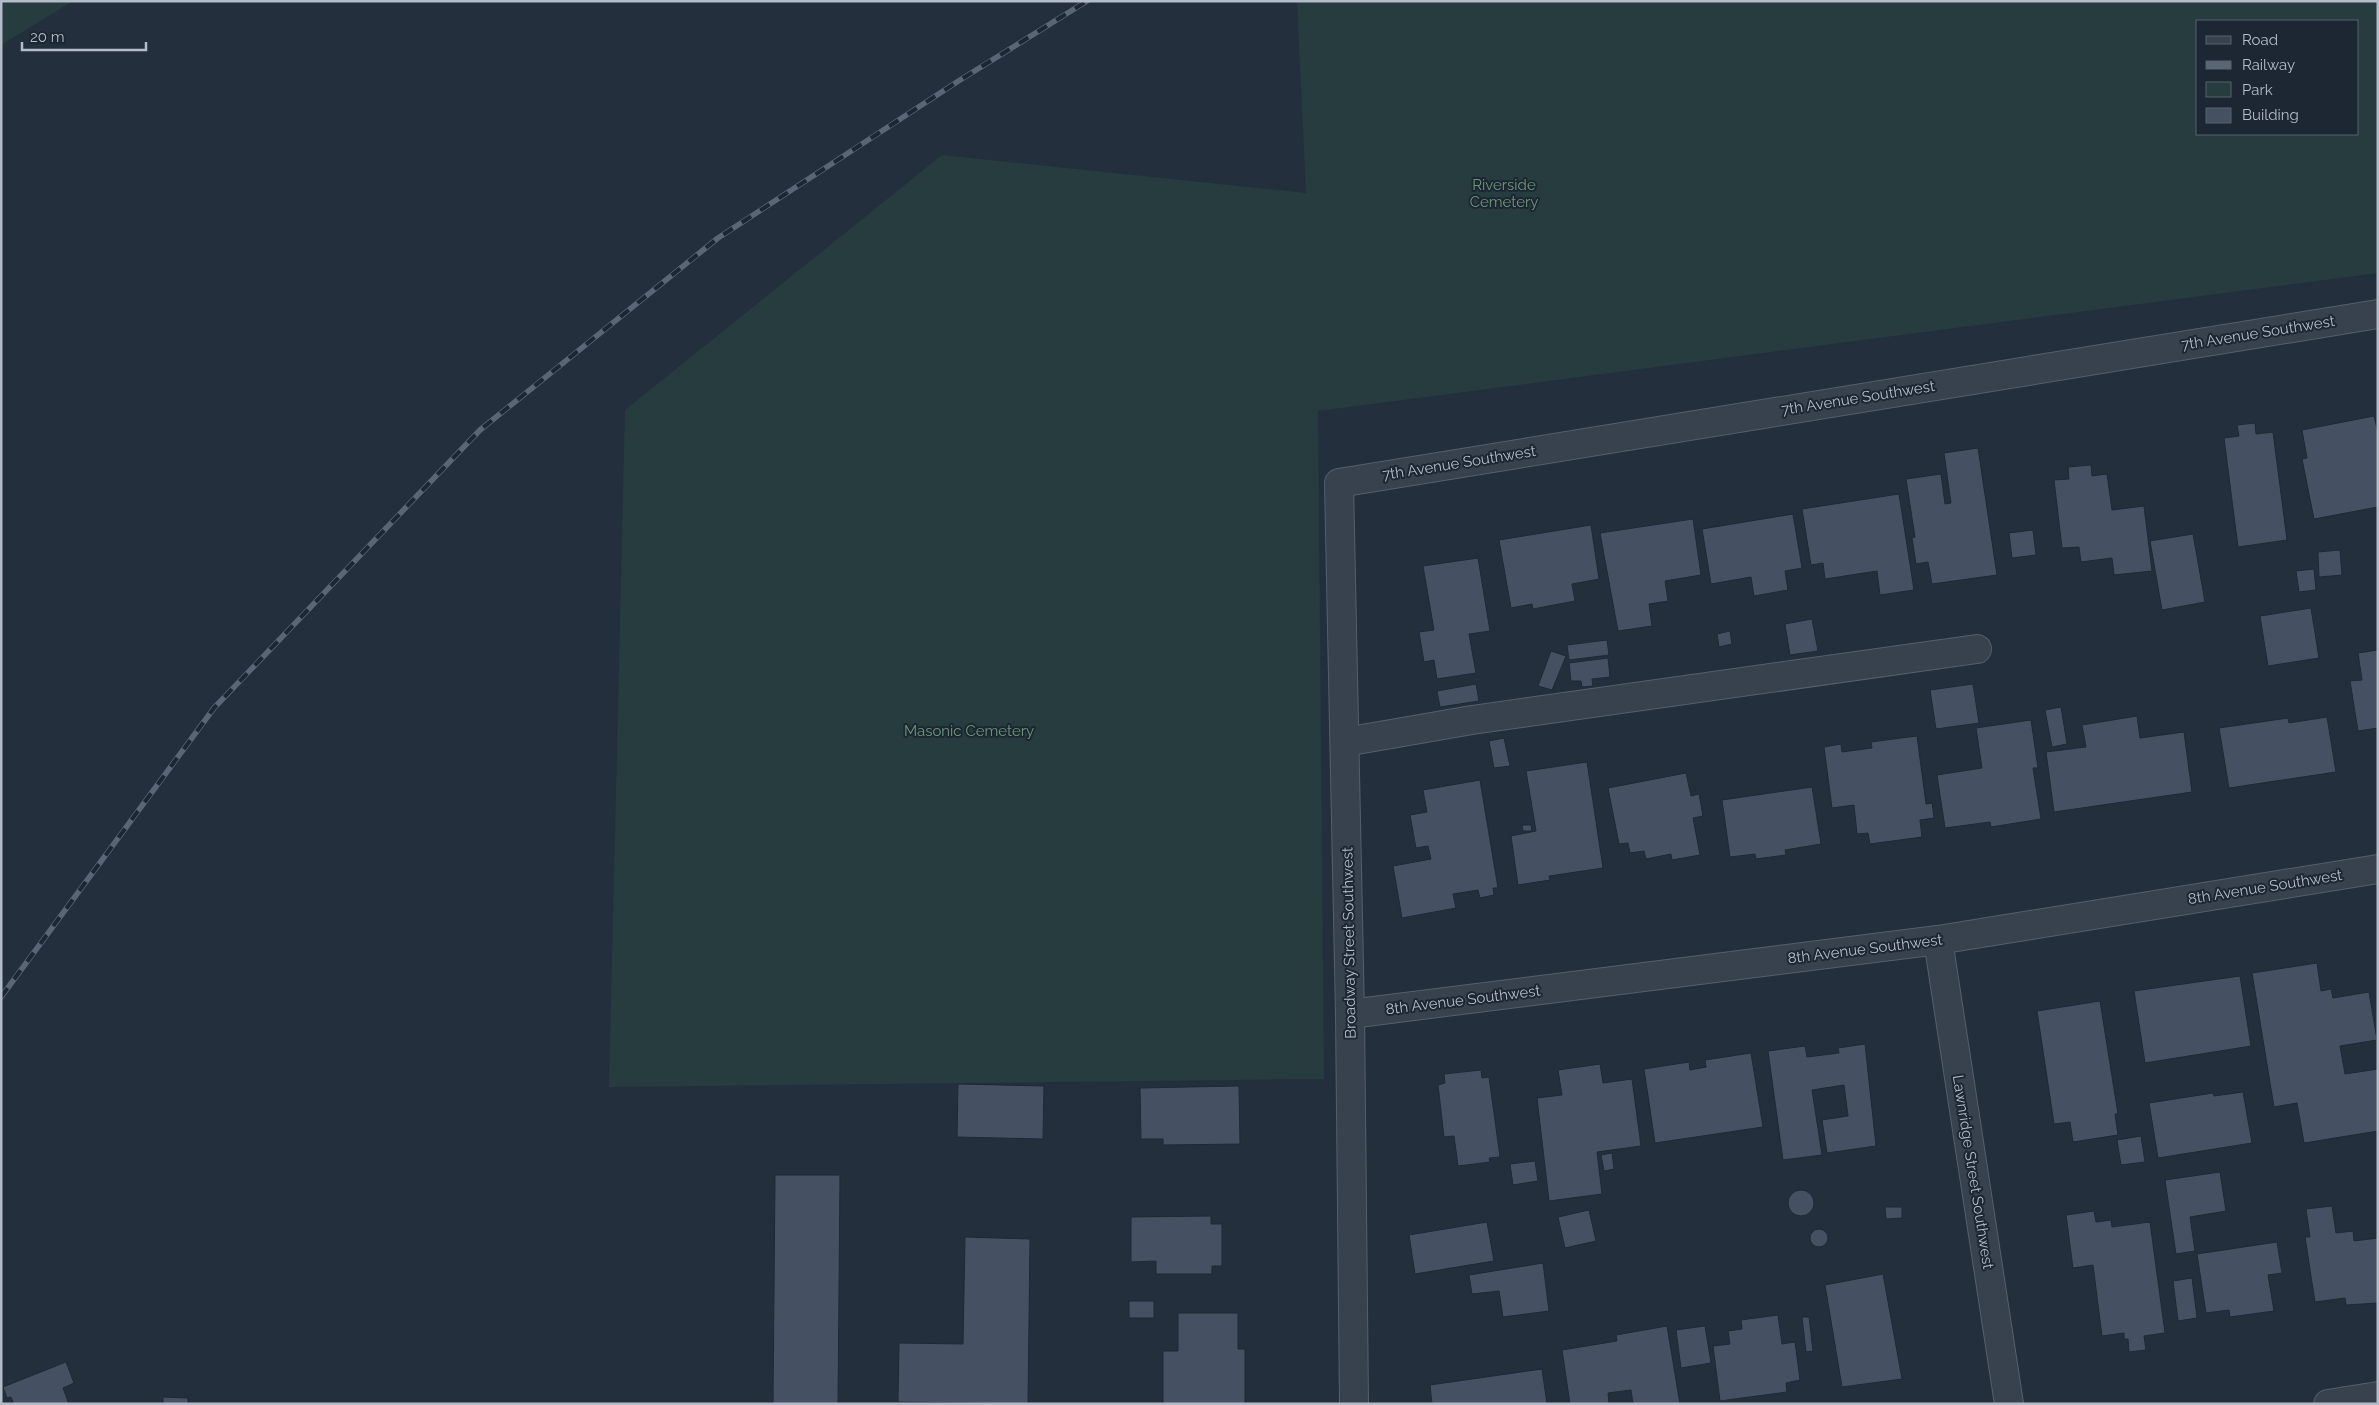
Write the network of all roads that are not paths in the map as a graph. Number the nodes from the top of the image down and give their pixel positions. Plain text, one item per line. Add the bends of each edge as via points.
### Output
1 (2378, 314) edge
2 (1339, 483) joint
3 (1977, 649) dead end
4 (1345, 742) junction
5 (2378, 869) edge
6 (1938, 940) junction
7 (1350, 1014) junction
8 (2378, 1396) edge
9 (1354, 1404) edge
10 (2009, 1404) edge
11 (2328, 1404) edge

1 - 2 street, 7th Avenue Southwest
2 - 4 street, Broadway Street Southwest
3 - 4 street via 1472,720
4 - 7 street, Broadway Street Southwest
5 - 6 street, 8th Avenue Southwest
6 - 7 street, 8th Avenue Southwest
6 - 10 street, Lawnridge Street Southwest
7 - 9 street, Broadway Street Southwest
8 - 11 street

